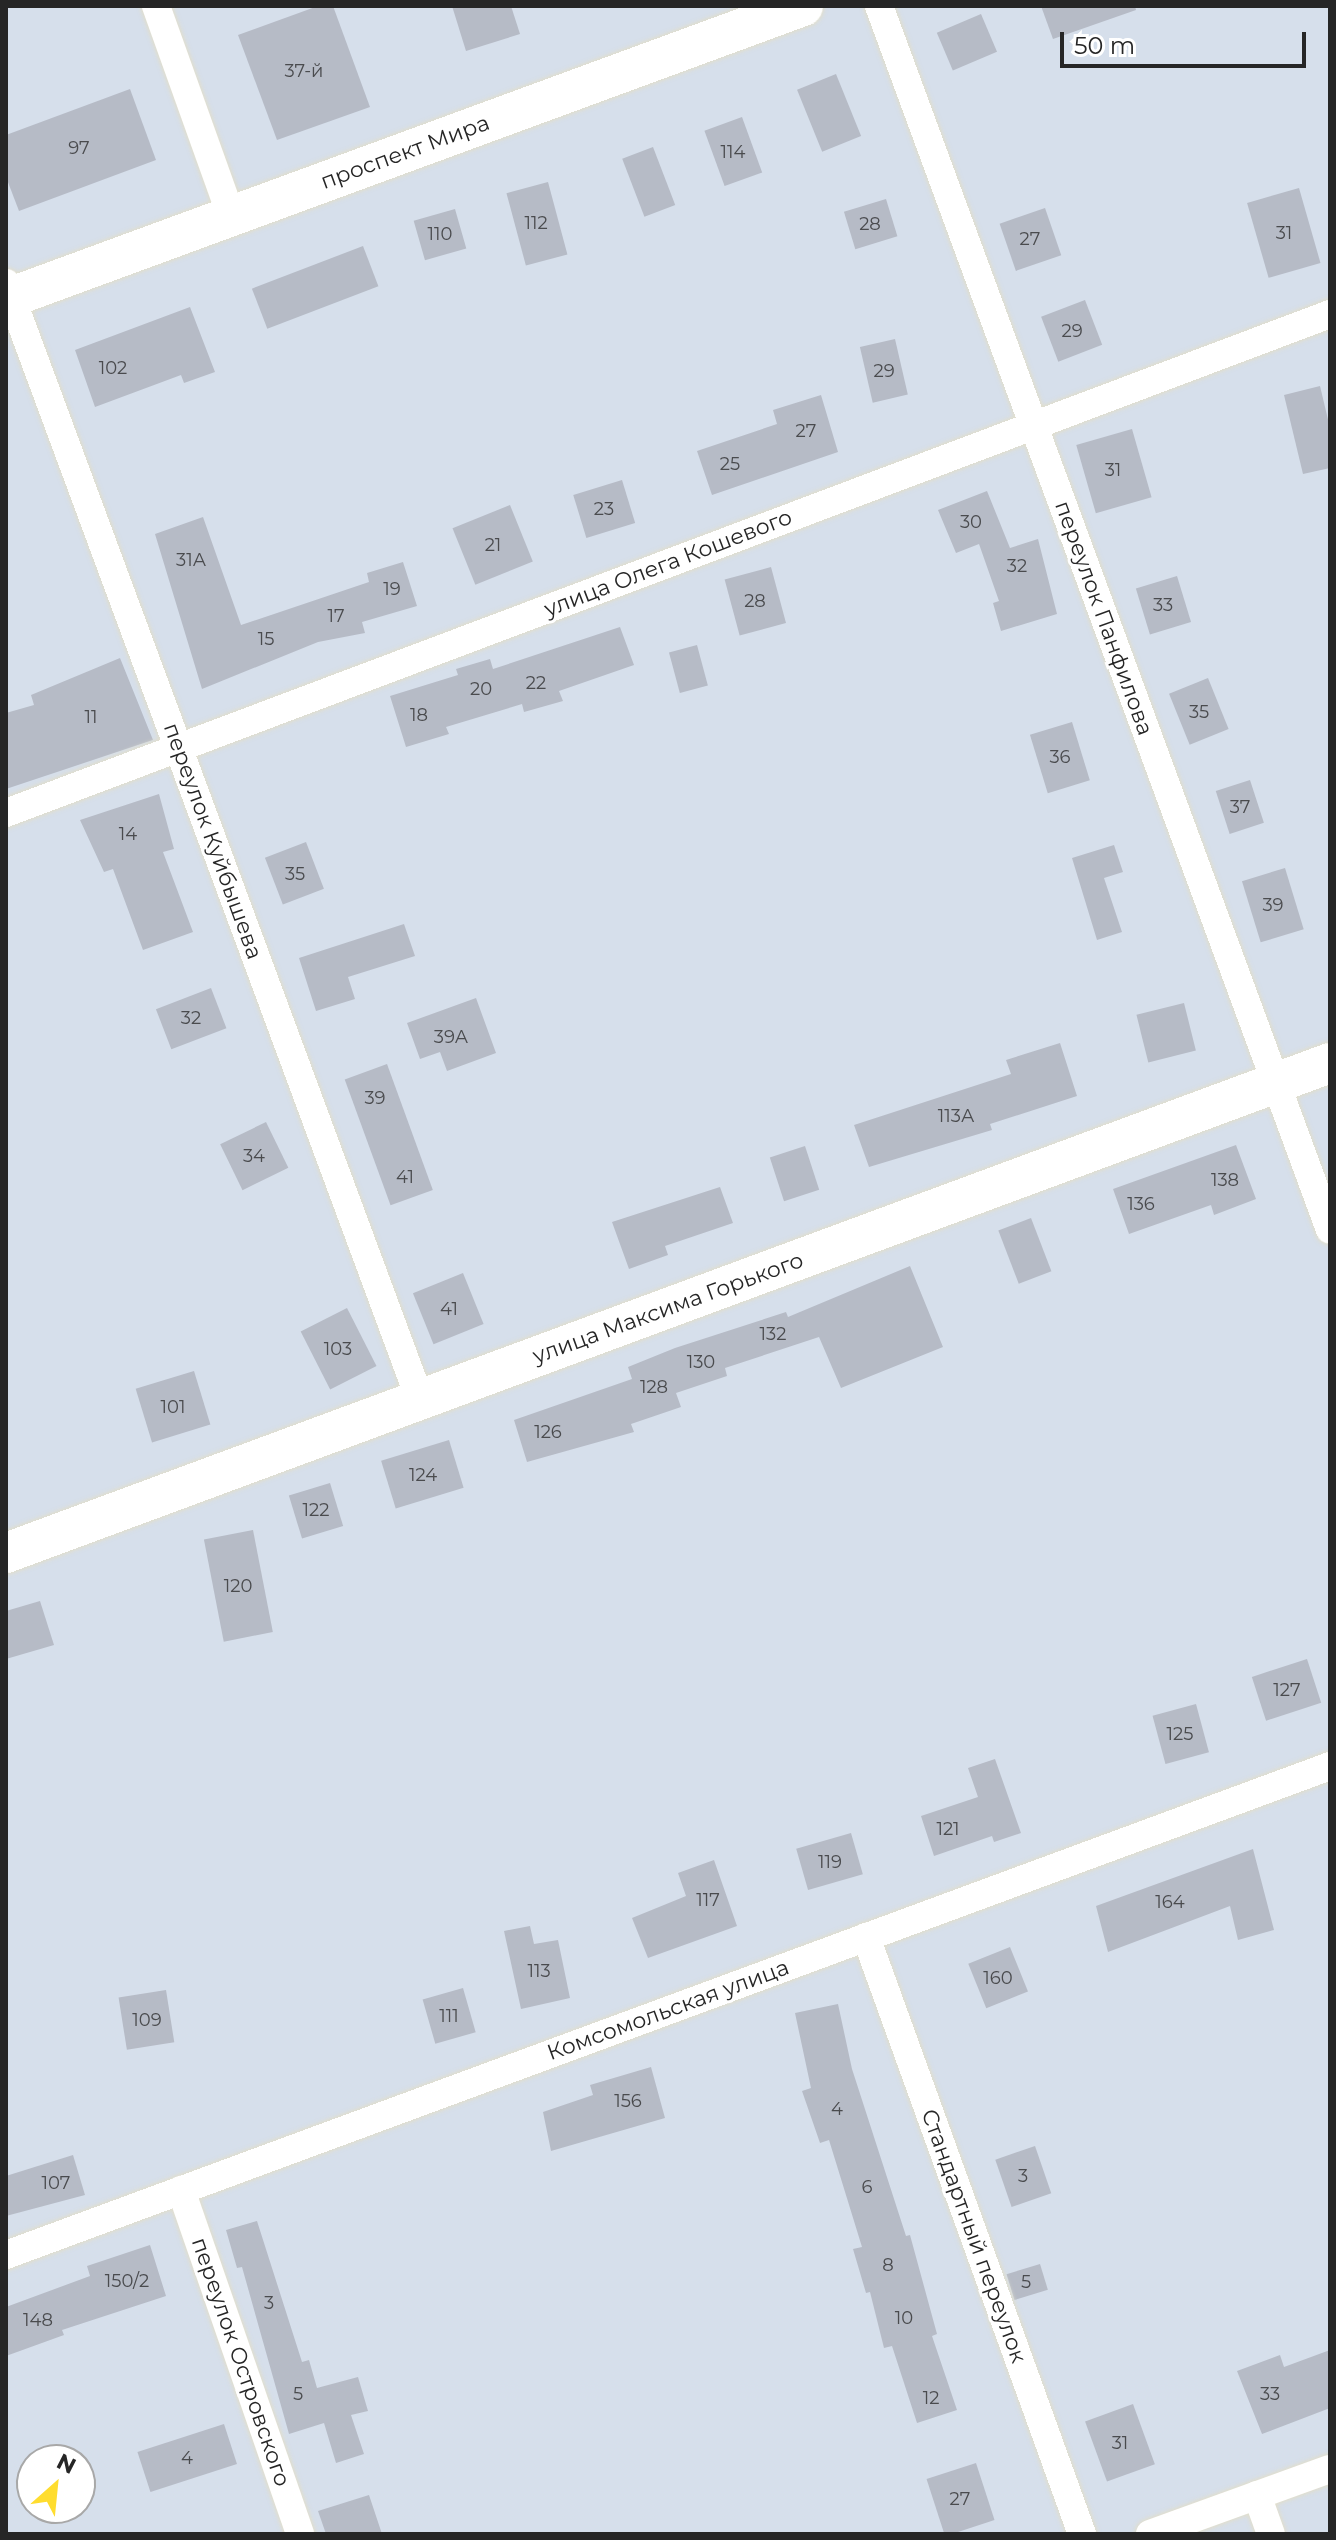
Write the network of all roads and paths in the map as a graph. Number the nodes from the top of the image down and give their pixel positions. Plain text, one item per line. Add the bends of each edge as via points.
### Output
1 (156, 6) edge
2 (803, 6) edge
3 (879, 6) edge
4 (231, 216) junction
5 (8, 293) edge
6 (1330, 314) edge
7 (1033, 426) junction
8 (178, 747) junction
9 (6, 813) edge
10 (1330, 1063) edge
11 (1275, 1084) junction
12 (1330, 1230) edge
13 (420, 1400) junction
14 (6, 1553) edge
15 (1330, 1766) edge
16 (866, 1937) junction
17 (181, 2190) junction
18 (6, 2255) edge
19 (1330, 2469) edge
20 (1257, 2495) junction
21 (300, 2534) edge
22 (1082, 2534) edge
23 (1150, 2534) edge
24 (1271, 2534) edge

1 - 4 street
2 - 4 main road, проспект Мира
3 - 7 street, переулок Панфилова
4 - 5 main road, проспект Мира
5 - 8 street, переулок Куйбышева
6 - 7 street, улица Олега Кошевого
7 - 8 street, улица Олега Кошевого
7 - 11 street, переулок Панфилова
8 - 9 street, улица Олега Кошевого
8 - 13 street, переулок Куйбышева
10 - 11 main road, улица Максима Горького
11 - 12 street, переулок Панфилова
11 - 13 main road, улица Максима Горького
13 - 14 main road, улица Максима Горького
15 - 16 street, Комсомольская улица
16 - 17 street, Комсомольская улица
16 - 22 street, Стандартный переулок
17 - 18 street, Комсомольская улица
17 - 21 street, переулок Островского
19 - 20 street
20 - 23 street
20 - 24 street

